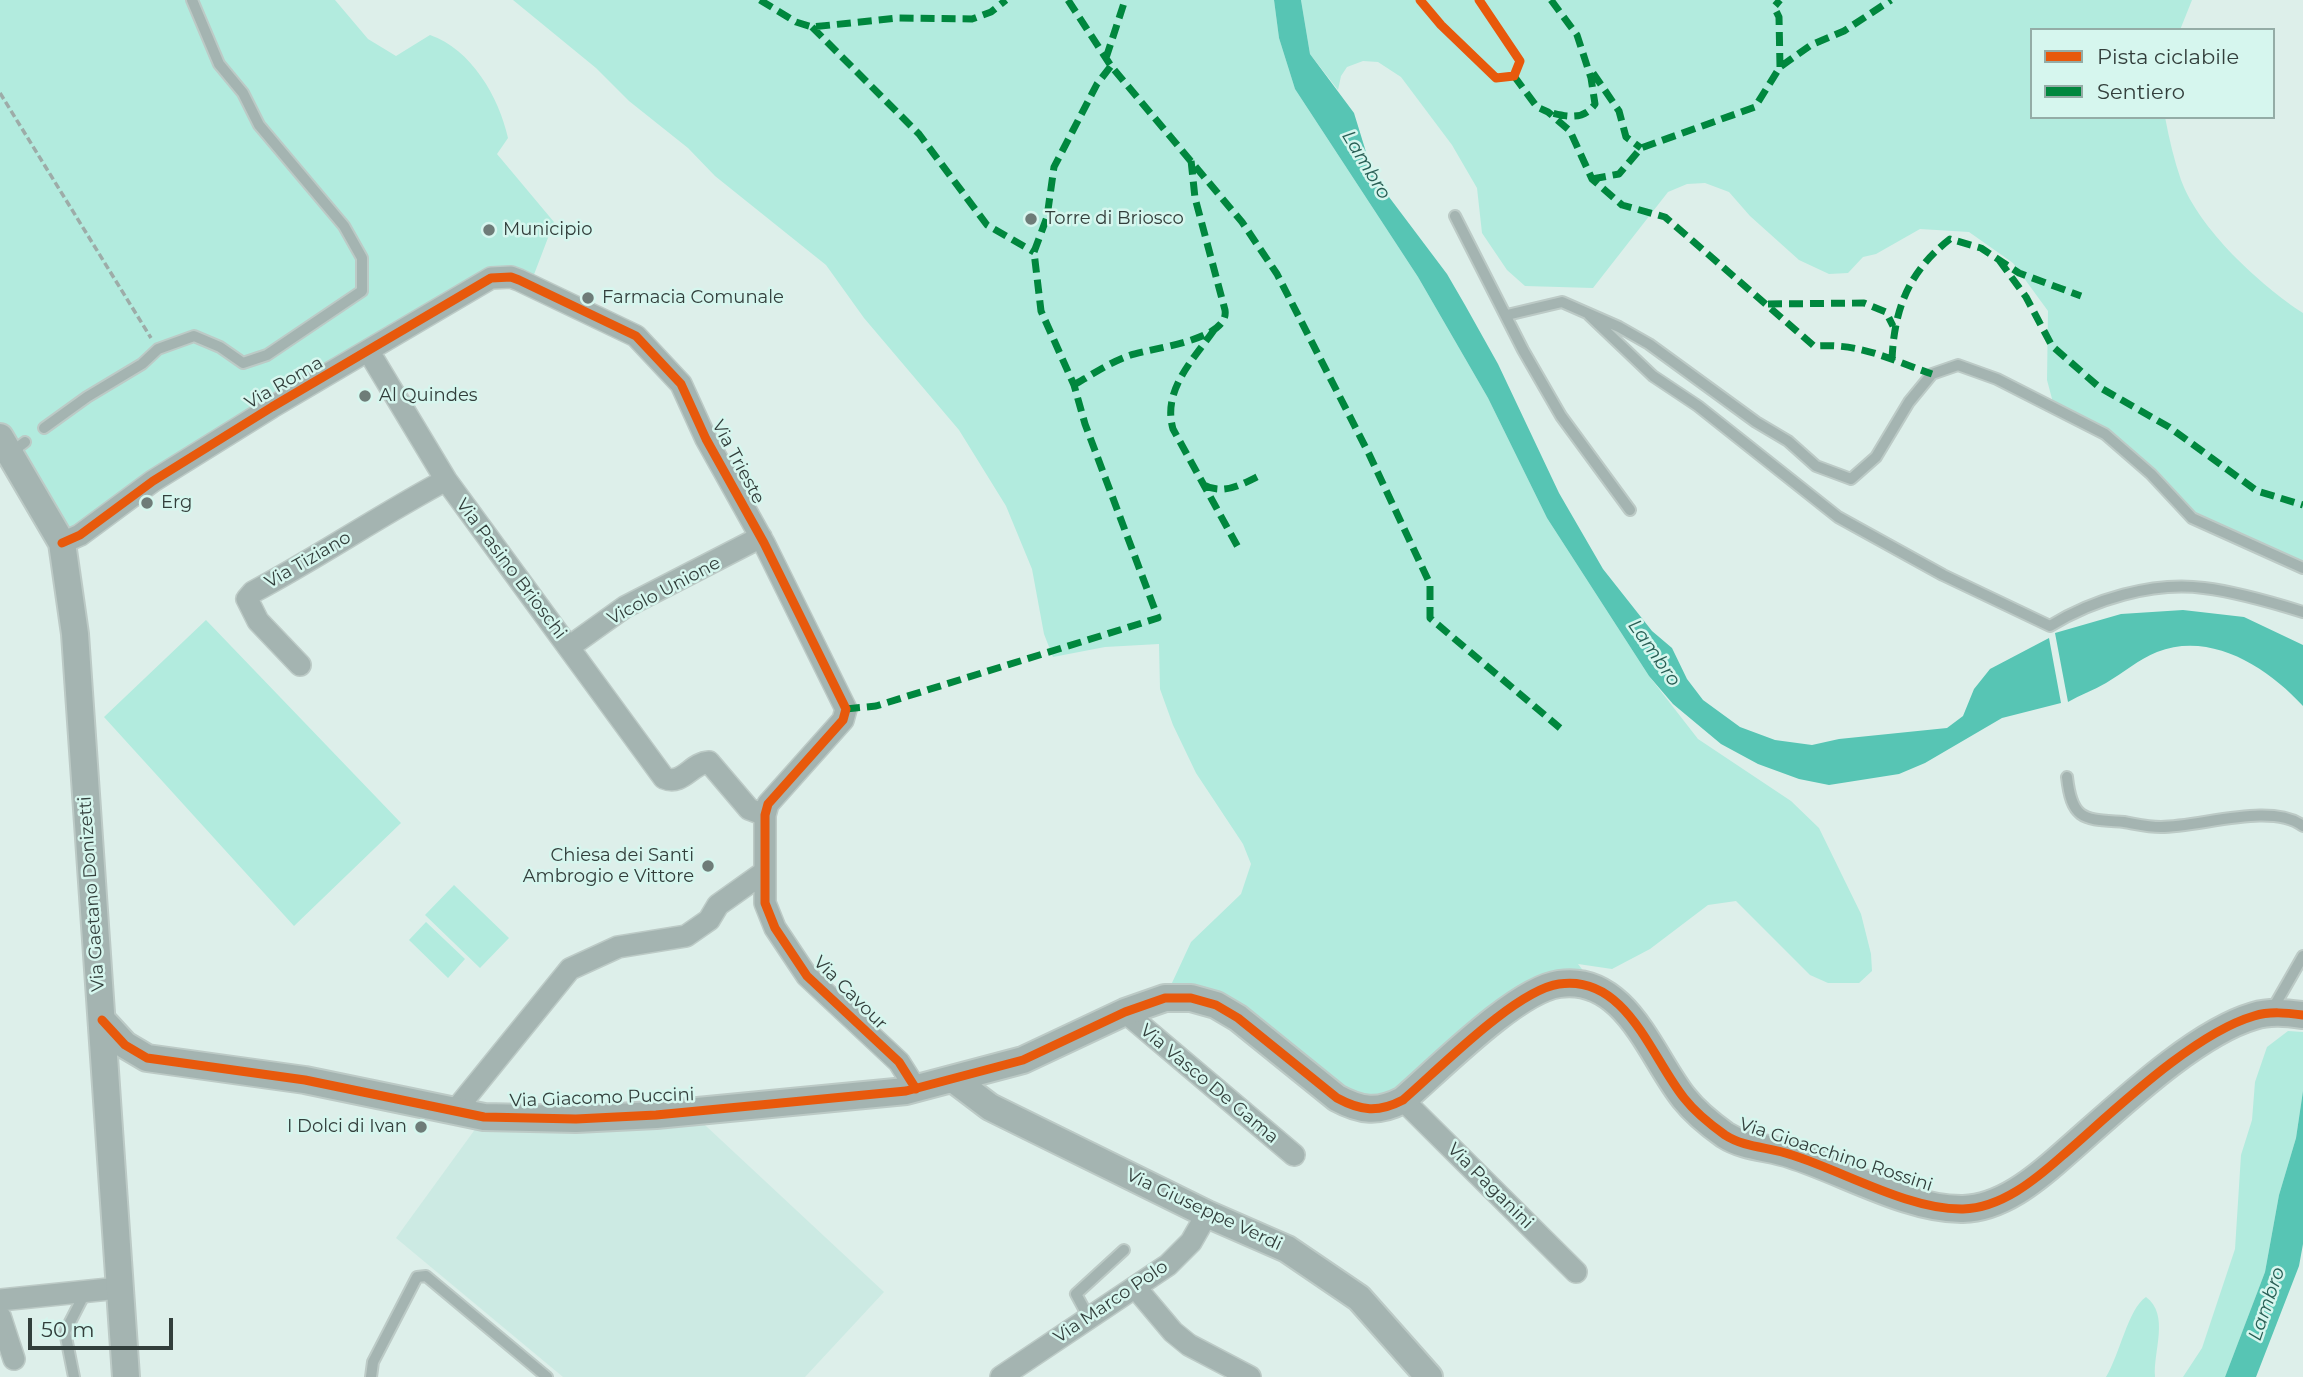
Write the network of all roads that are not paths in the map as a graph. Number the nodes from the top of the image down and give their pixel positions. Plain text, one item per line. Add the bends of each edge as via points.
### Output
1 (192, 0) edge
2 (1455, 216) dead end
3 (530, 285) joint
4 (1587, 313) junction
5 (1507, 314) junction
6 (369, 352) junction
7 (44, 428) dead end
8 (8, 448) edge
9 (446, 480) junction
10 (1630, 510) dead end
11 (761, 537) junction
12 (62, 543) junction
13 (2303, 568) edge
14 (2303, 612) edge
15 (569, 647) junction
16 (300, 665) dead end
17 (2067, 778) dead end
18 (764, 822) junction
19 (2303, 826) edge
20 (763, 873) junction
21 (2303, 956) edge
22 (1125, 1012) junction
23 (2286, 1014) edge
24 (102, 1020) junction
25 (147, 1058) junction
26 (953, 1079) junction
27 (911, 1090) junction
28 (105, 1098) junction
29 (1403, 1100) junction
30 (990, 1107) junction
31 (454, 1112) junction
32 (1294, 1155) dead end
33 (1207, 1214) junction
34 (1124, 1250) dead end
35 (1576, 1272) dead end
36 (1135, 1287) junction
37 (119, 1288) junction
38 (86, 1291) junction
39 (0, 1300) edge
40 (0, 1316) edge
41 (1089, 1318) junction
42 (14, 1359) dead end
43 (74, 1377) edge
44 (125, 1377) edge
45 (371, 1377) edge
46 (547, 1377) edge
47 (1001, 1377) edge
48 (1250, 1377) edge
49 (1429, 1377) edge

1 - 7 lane via 219,64 243,93 259,125 344,226 362,258 362,291 267,355 243,363 194,336 158,349
2 - 5 lane
3 - 6 street, Via Roma via 511,277 491,278
3 - 11 street, Via Trieste via 636,336 668,369 681,384
4 - 5 lane via 1562,302
4 - 13 lane via 1649,344 1788,441 1816,466 1851,479 1876,457 1932,374 1958,365 1984,374 2105,434 2192,518
4 - 14 lane via 1653,376 1838,517 1943,575 2050,626 2075,611 2150,589 2203,587
5 - 10 lane via 1561,416
6 - 9 street, Via Pasino Brioschi
6 - 12 street, Via Roma via 185,461
8 - 12 street
9 - 15 street, Via Pasino Brioschi
9 - 16 street, Via Tiziano via 247,599 258,621
11 - 15 street, Vicolo Unione via 625,607
11 - 18 street, Via Trieste via 846,709 843,720 775,793
12 - 24 street, Via Gaetano Donizetti via 75,634
15 - 18 street, Via Pasino Brioschi via 664,778 678,779 709,762
17 - 19 lane via 2070,801 2083,818 2102,822 2160,827 2270,814
18 - 20 street, Via Cavour
20 - 27 street, Via Cavour via 765,903 790,952 826,996 900,1062
20 - 31 street via 718,905 709,920 686,936 618,947 570,969
21 - 23 lane
22 - 26 street, Via Gioacchino Rossini via 1023,1060
22 - 29 street, Via Gioacchino Rossini via 1166,998 1205,1001 1238,1018 1329,1092 1356,1108 1388,1108
22 - 32 street, Via Vasco De Gama
23 - 29 street, Via Gioacchino Rossini via 2237,1022 2198,1044 2027,1185 1997,1201 1964,1209 1872,1187 1791,1154 1728,1137 1684,1098 1615,1000 1578,983 1539,990 1509,1010
24 - 25 street, Via Giacomo Puccini via 125,1045
24 - 28 street, Via Gaetano Donizetti
25 - 28 street via 121,1075
25 - 31 street, Via Giacomo Puccini via 305,1080
26 - 27 street, Via Giacomo Puccini
26 - 30 street, Via Giuseppe Verdi
27 - 30 street
27 - 31 street, Via Giacomo Puccini via 576,1119
28 - 37 street, Via Gaetano Donizetti
29 - 35 street, Via Paganini
30 - 33 street, Via Giuseppe Verdi
33 - 36 street, Via Marco Polo via 1191,1242 1168,1265
33 - 49 street, Via Giuseppe Verdi via 1287,1249 1359,1298
34 - 41 lane via 1076,1294
36 - 41 street, Via Marco Polo
36 - 48 street via 1172,1332
37 - 38 street
37 - 44 street, Via Gaetano Donizetti
38 - 39 street
38 - 43 lane via 65,1332
40 - 42 street
41 - 47 street, Via Marco Polo
45 - 46 lane via 373,1362 417,1277 426,1276

